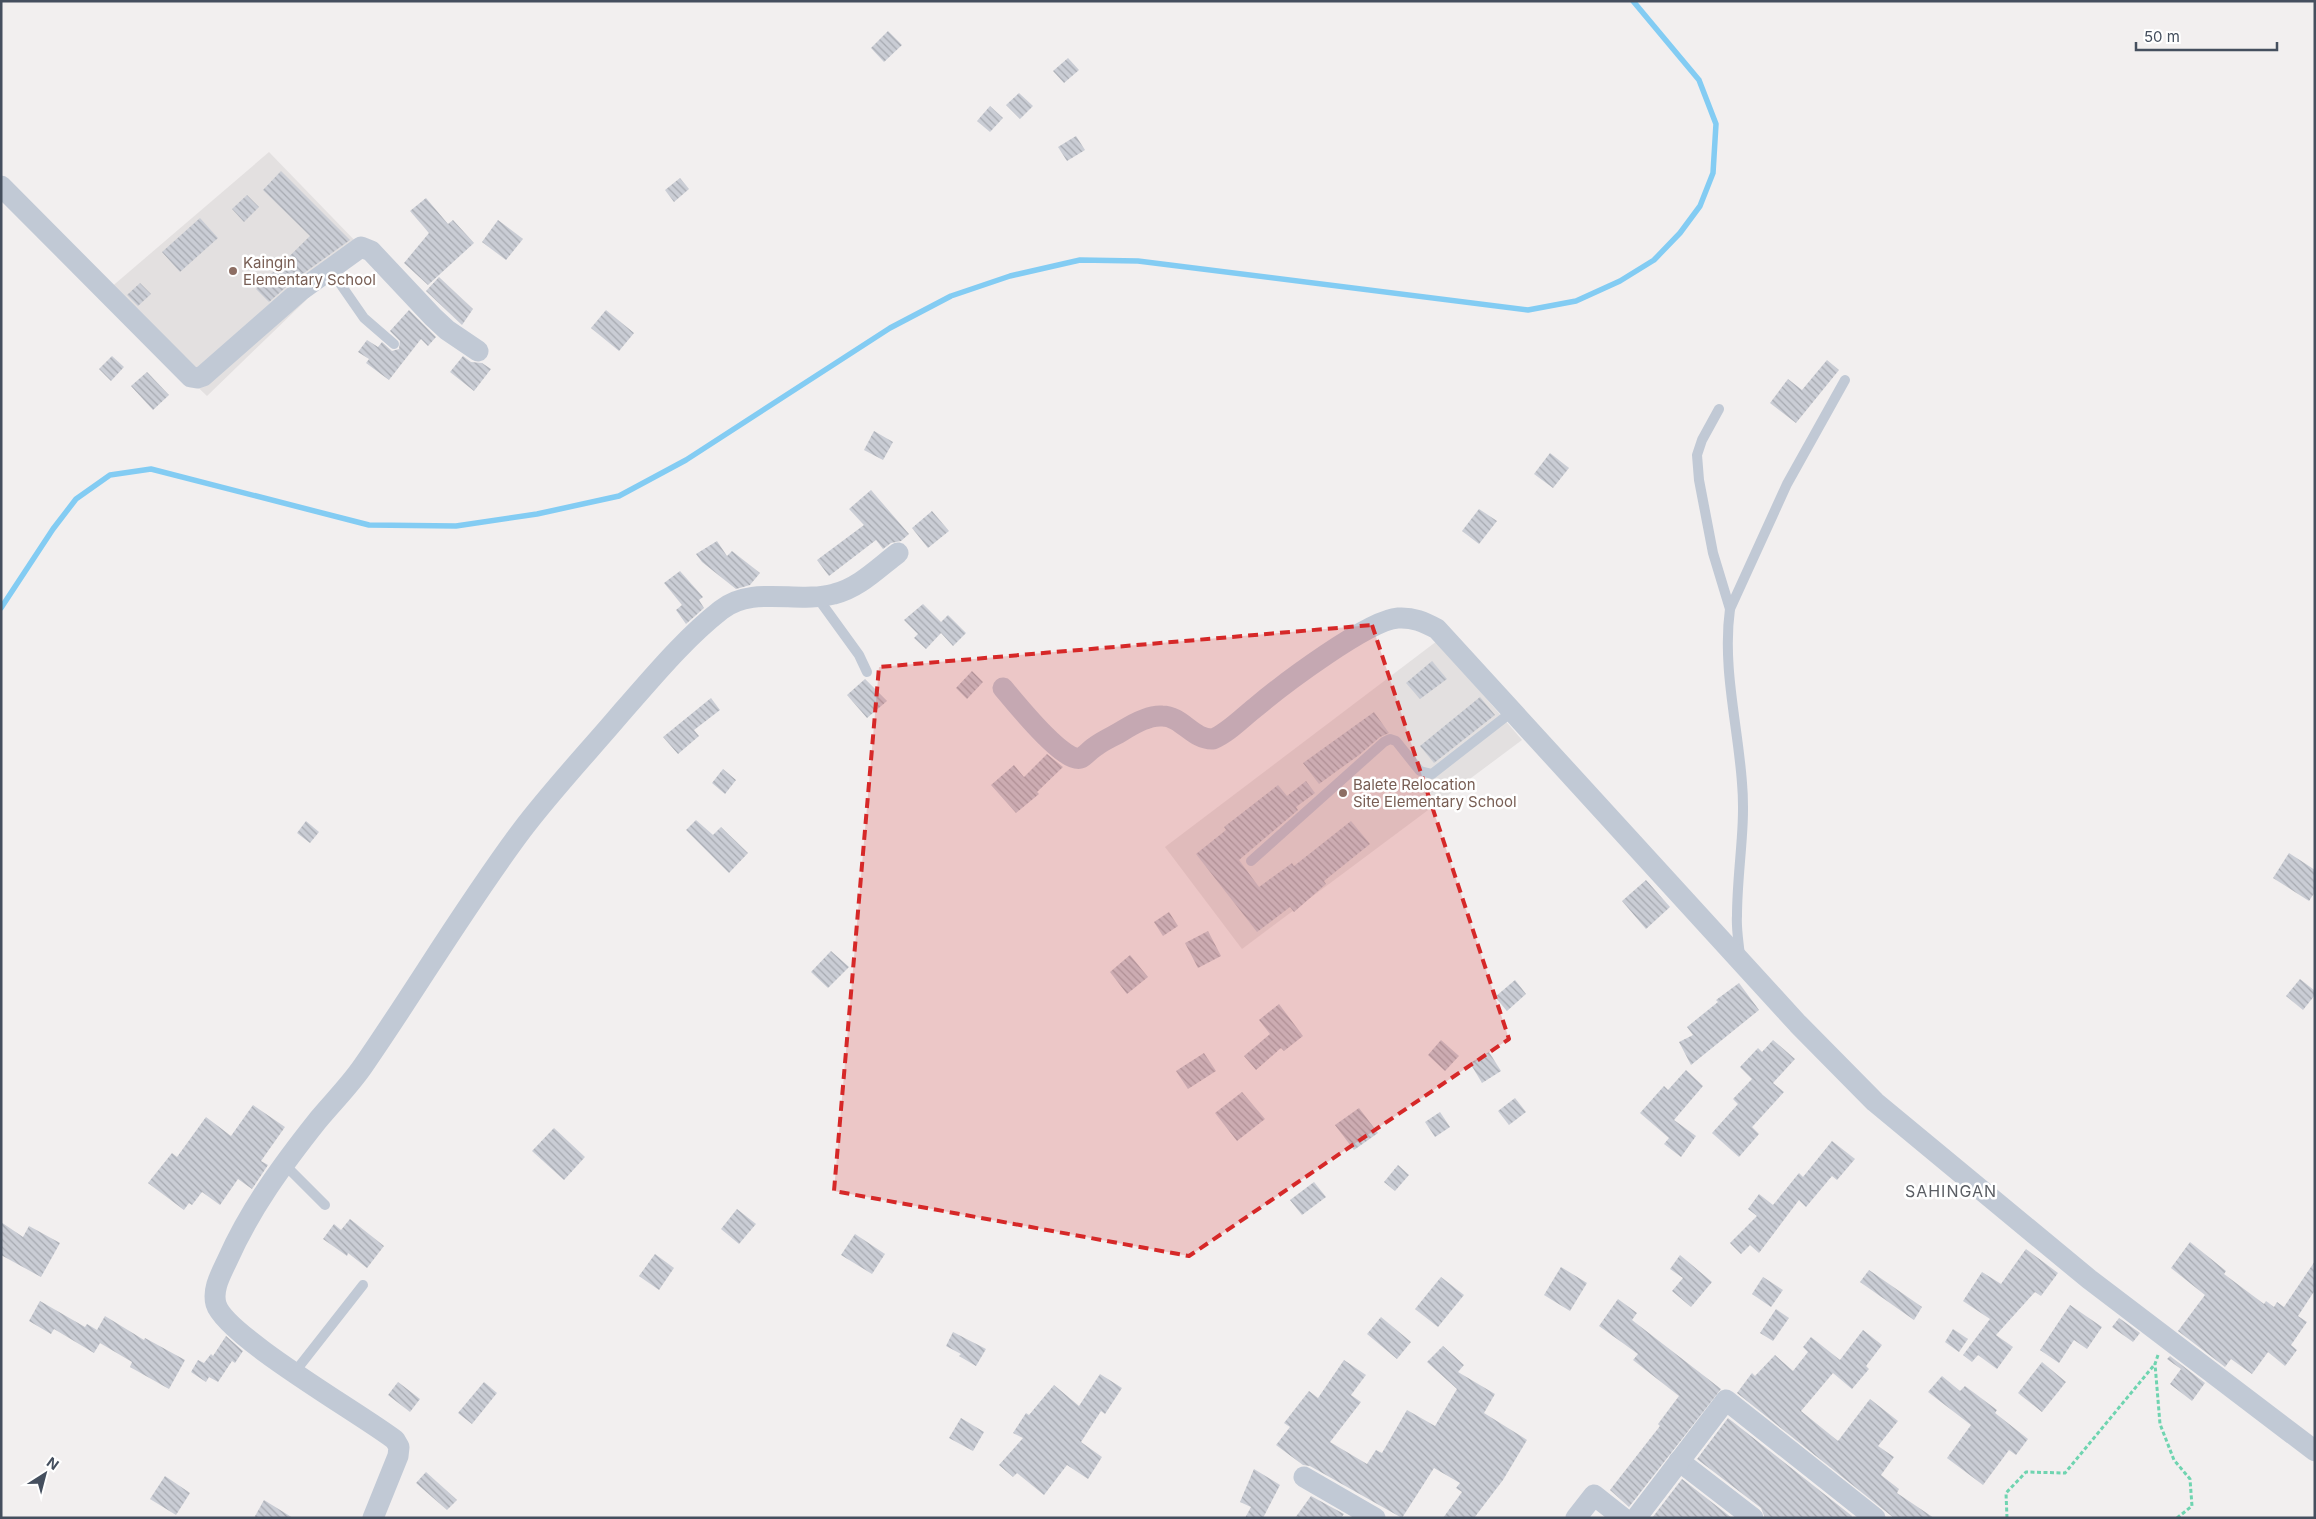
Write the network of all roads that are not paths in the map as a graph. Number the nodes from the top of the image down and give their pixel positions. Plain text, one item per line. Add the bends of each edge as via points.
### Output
1 (1, 186) edge
2 (330, 269) junction
3 (394, 344) dead end
4 (478, 351) dead end
5 (1845, 380) dead end
6 (1718, 409) dead end
7 (898, 553) dead end
8 (817, 597) junction
9 (1730, 609) junction
10 (867, 672) dead end
11 (1003, 688) dead end
12 (1513, 711) junction
13 (1251, 861) dead end
14 (1740, 961) junction
15 (284, 1164) junction
16 (325, 1205) dead end
17 (362, 1285) dead end
18 (294, 1373) junction
19 (2315, 1451) edge
20 (1679, 1461) junction
21 (1304, 1477) dead end
22 (373, 1518) edge
23 (1375, 1518) edge
24 (1576, 1518) edge
25 (1623, 1518) edge
26 (1636, 1518) edge
27 (1753, 1518) edge
28 (1875, 1518) edge

1 - 2 street via 191,377 203,376 300,291
2 - 3 lane via 364,318
2 - 4 street via 355,250 366,247 433,317
5 - 9 lane via 1787,484
6 - 9 lane via 1697,455 1713,553
7 - 8 street via 849,589
8 - 10 lane via 860,655
8 - 15 street via 735,600 687,640 523,829 361,1069
9 - 14 lane via 1732,699 1742,784 1742,840 1736,917
11 - 12 street via 1060,750 1074,759 1154,717 1172,718 1200,737 1213,739 1359,633 1382,621 1398,618 1421,620 1437,629
12 - 13 lane via 1432,774 1420,771 1396,741 1384,742
12 - 14 street
14 - 19 street via 1875,1102 2089,1279
15 - 16 lane
15 - 18 street via 233,1247 216,1286 216,1304 236,1328
17 - 18 lane
18 - 22 street via 395,1440 399,1447
20 - 26 street
20 - 27 street
20 - 28 street via 1726,1400
21 - 23 street
24 - 25 street via 1594,1495

